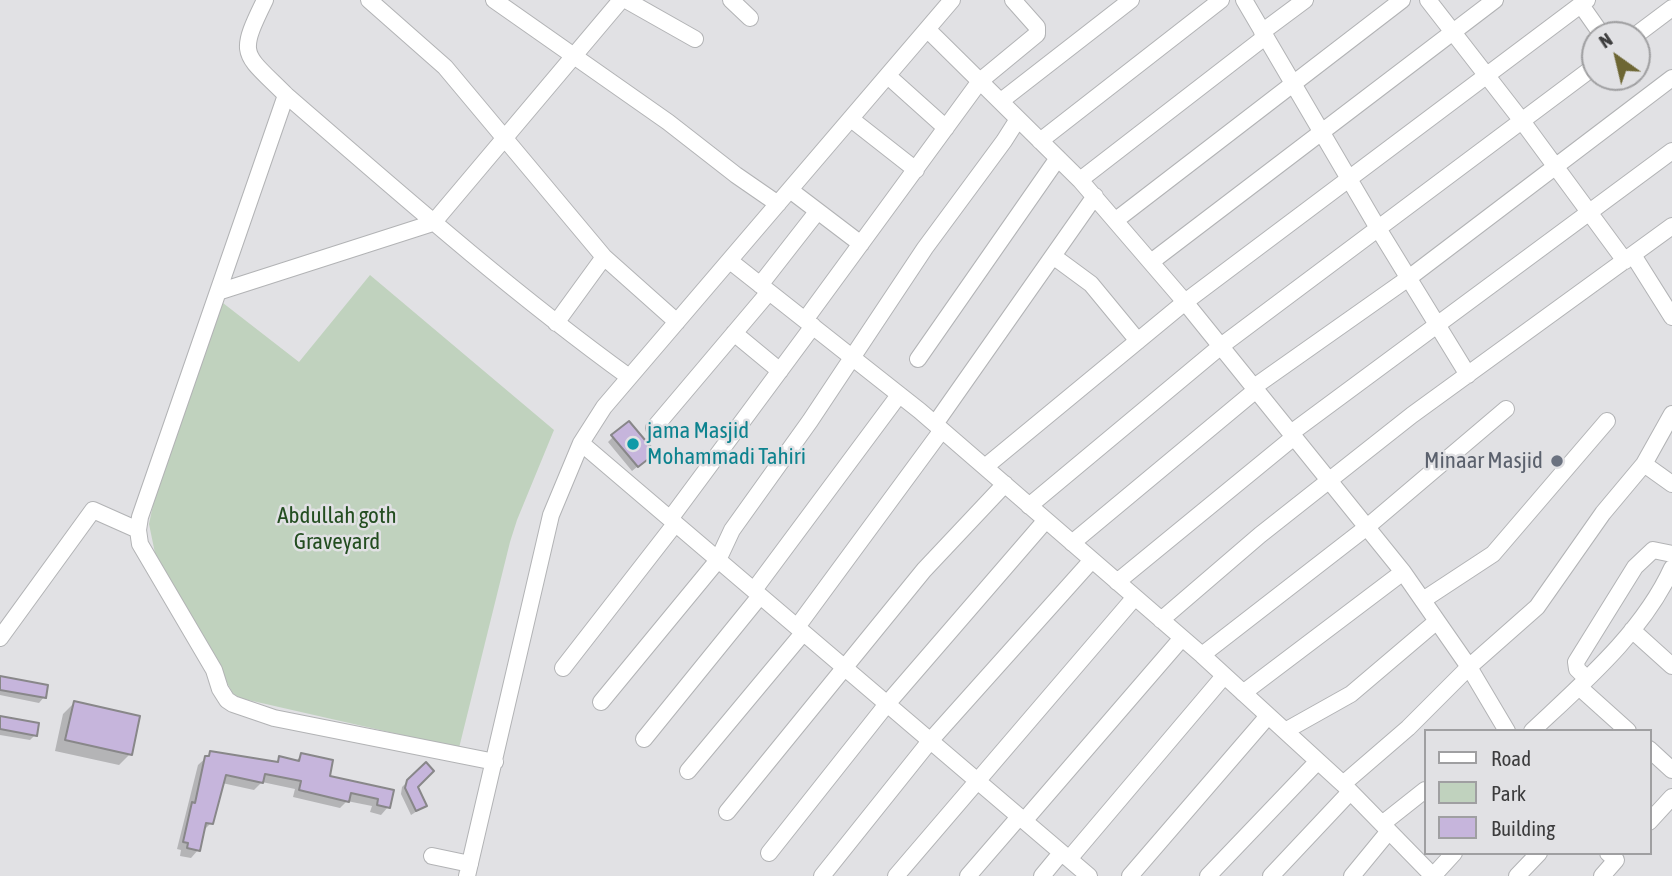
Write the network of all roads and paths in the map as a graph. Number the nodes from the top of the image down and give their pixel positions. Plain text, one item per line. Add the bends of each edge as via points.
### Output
1 (265, 0) edge
2 (369, 0) edge
3 (494, 0) edge
4 (621, 0) edge
5 (626, 0) edge
6 (731, 0) edge
7 (952, 0) edge
8 (1013, 0) edge
9 (1131, 0) edge
10 (1221, 0) edge
11 (1244, 0) edge
12 (1306, 0) edge
13 (1402, 0) edge
14 (1428, 0) edge
15 (1495, 0) edge
16 (1584, 2) edge
17 (1672, 8) edge
18 (750, 18) dead end
19 (1594, 21) edge
20 (1651, 24) edge
21 (928, 30) junction
22 (1454, 32) junction
23 (1263, 35) junction
24 (695, 39) dead end
25 (574, 57) junction
26 (888, 76) junction
27 (1488, 76) junction
28 (1581, 77) edge
29 (1672, 78) edge
30 (980, 81) junction
31 (1293, 84) junction
32 (286, 95) junction
33 (1001, 101) junction
34 (851, 119) junction
35 (1018, 119) junction
36 (1522, 121) junction
37 (946, 128) junction
38 (1322, 133) junction
39 (505, 140) junction
40 (1040, 141) junction
41 (1672, 151) edge
42 (1058, 159) junction
43 (1556, 167) junction
44 (916, 170) junction
45 (1350, 179) junction
46 (1080, 180) junction
47 (790, 190) junction
48 (1095, 196) junction
49 (778, 204) junction
50 (817, 212) junction
51 (1589, 213) junction
52 (1116, 220) junction
53 (433, 223) junction
54 (1672, 226) edge
55 (1378, 230) junction
56 (861, 244) junction
57 (1053, 256) junction
58 (604, 257) junction
59 (1629, 258) junction
60 (730, 261) junction
61 (1151, 262) junction
62 (1410, 277) junction
63 (765, 288) junction
64 (218, 292) junction
65 (1185, 302) junction
66 (1672, 317) edge
67 (677, 322) junction
68 (556, 323) junction
69 (809, 323) junction
70 (1437, 327) junction
71 (734, 334) junction
72 (1138, 341) junction
73 (1221, 346) junction
74 (852, 357) junction
75 (918, 359) dead end
76 (780, 371) junction
77 (1468, 375) junction
78 (629, 377) junction
79 (1255, 388) junction
80 (899, 394) junction
81 (1506, 409) dead end
82 (1672, 414) edge
83 (1607, 421) dead end
84 (939, 427) junction
85 (654, 428) dead end
86 (1293, 435) junction
87 (581, 443) junction
88 (1644, 464) junction
89 (985, 467) junction
90 (1329, 480) junction
91 (1004, 484) junction
92 (1672, 484) edge
93 (1029, 506) junction
94 (1046, 520) junction
95 (673, 522) junction
96 (1367, 527) junction
97 (138, 530) junction
98 (1072, 542) junction
99 (1672, 554) edge
100 (718, 560) junction
101 (1092, 560) junction
102 (1403, 572) junction
103 (1670, 579) edge
104 (1117, 582) junction
105 (757, 593) junction
106 (1135, 597) junction
107 (1423, 600) junction
108 (1161, 620) junction
109 (1437, 621) junction
110 (800, 630) junction
111 (1632, 630) junction
112 (0, 638) edge
113 (1182, 638) junction
114 (1202, 655) junction
115 (1672, 666) edge
116 (1469, 667) junction
117 (563, 668) dead end
118 (845, 668) junction
119 (1224, 676) junction
120 (1583, 683) junction
121 (1243, 693) junction
122 (601, 702) dead end
123 (887, 704) junction
124 (1268, 716) junction
125 (1500, 728) edge
126 (1534, 729) edge
127 (1626, 729) edge
128 (1285, 732) junction
129 (644, 738) dead end
130 (930, 741) junction
131 (1651, 751) edge
132 (1318, 761) junction
133 (495, 762) junction
134 (1672, 770) edge
135 (688, 771) dead end
136 (977, 781) junction
137 (1346, 788) junction
138 (1424, 791) edge
139 (1672, 797) edge
140 (727, 812) dead end
141 (1022, 819) junction
142 (1651, 820) edge
143 (1385, 827) junction
144 (769, 853) dead end
145 (1452, 855) edge
146 (1537, 855) edge
147 (432, 856) dead end
148 (1065, 856) junction
149 (1615, 856) edge
150 (469, 870) edge
151 (822, 876) edge
152 (896, 876) edge
153 (968, 876) edge
154 (1042, 876) edge
155 (1089, 876) edge
156 (1130, 876) edge
157 (1208, 876) edge
158 (1270, 876) edge
159 (1352, 876) edge
160 (1433, 876) edge
161 (1517, 876) edge
162 (1602, 876) edge

1 - 32 street via 247,38 248,52 253,63
2 - 39 street via 445,67
3 - 25 street
4 - 25 street
5 - 24 street
6 - 18 street
7 - 21 street
8 - 30 street via 1037,34
9 - 33 street
10 - 40 street
11 - 23 street
12 - 23 street
13 - 31 street
14 - 22 street
15 - 22 street
16 - 19 street
16 - 27 street
17 - 20 street
21 - 26 street
21 - 30 street
22 - 27 street
22 - 38 street
23 - 31 street
23 - 46 street
25 - 39 street
25 - 49 street
26 - 34 street
26 - 37 street
27 - 36 street
27 - 45 street
28 - 36 street
29 - 43 street
30 - 33 street
30 - 37 street
31 - 38 street
31 - 52 street
32 - 53 street
32 - 64 street
33 - 35 street
34 - 44 street
34 - 47 street
35 - 40 street
35 - 74 street
36 - 43 street
36 - 55 street
37 - 44 street
38 - 45 street
38 - 61 street
39 - 53 street
39 - 58 street
40 - 42 street
41 - 51 street
42 - 46 street
42 - 75 street
43 - 51 street
43 - 62 street
44 - 56 street
45 - 55 street
45 - 65 street
46 - 48 street
47 - 49 street
47 - 50 street
48 - 52 street
48 - 57 street
49 - 60 street
50 - 56 street
50 - 63 street
51 - 59 street
51 - 70 street
52 - 61 street
53 - 64 street
53 - 68 street
54 - 59 street
55 - 62 street
55 - 73 street
56 - 69 street
57 - 72 street via 1091,284
57 - 84 street
58 - 67 street
58 - 68 street
59 - 66 street
59 - 77 street
60 - 63 street
60 - 67 street
61 - 65 street
62 - 70 street
62 - 79 street
63 - 69 street
63 - 71 street
64 - 97 street
65 - 72 street
65 - 73 street
67 - 78 street
68 - 78 street
69 - 74 street
69 - 76 street
70 - 77 street
70 - 86 street
71 - 76 street
71 - 85 street
72 - 89 street
73 - 79 street
73 - 93 street
74 - 80 street
74 - 100 street via 732,530
76 - 95 street
77 - 90 street
78 - 87 street
79 - 86 street
79 - 98 street
80 - 84 street
80 - 105 street
81 - 96 street
82 - 88 street
83 - 107 street via 1493,554
84 - 89 street
84 - 110 street
86 - 90 street
86 - 104 street
87 - 95 street
87 - 133 street via 551,515
88 - 92 street
88 - 116 street via 1537,607
89 - 91 street
90 - 96 street
90 - 108 street
91 - 93 street
91 - 118 street via 924,570
93 - 94 street
94 - 98 street
94 - 123 street
95 - 100 street
95 - 117 street
96 - 102 street
96 - 114 street
97 - 112 street via 93,510
97 - 133 street via 140,544 214,670 220,689 233,704 274,718
98 - 101 street
99 - 120 street via 1653,550 1635,566 1576,662
100 - 105 street
100 - 122 street
101 - 104 street
101 - 130 street
102 - 107 street
102 - 121 street
103 - 111 street
104 - 106 street
105 - 110 street
105 - 129 street
106 - 108 street
106 - 136 street
107 - 109 street
108 - 113 street
109 - 116 street
109 - 128 street via 1351,694
110 - 118 street
110 - 135 street
111 - 115 street
111 - 120 street
113 - 114 street
113 - 141 street
114 - 119 street
116 - 125 street
116 - 137 street
118 - 123 street
118 - 140 street
119 - 121 street
119 - 148 street
120 - 126 street
120 - 127 street
121 - 124 street
123 - 130 street
123 - 144 street
124 - 128 street
124 - 156 street
128 - 132 street
130 - 136 street
130 - 151 street
131 - 134 street
132 - 137 street
132 - 157 street
133 - 150 street
136 - 141 street
136 - 152 street
137 - 143 street
137 - 158 street
138 - 143 street
139 - 142 street
141 - 148 street
141 - 153 street
143 - 159 street
143 - 160 street
145 - 160 street
146 - 161 street
147 - 150 street
148 - 154 street
148 - 155 street
149 - 162 street

